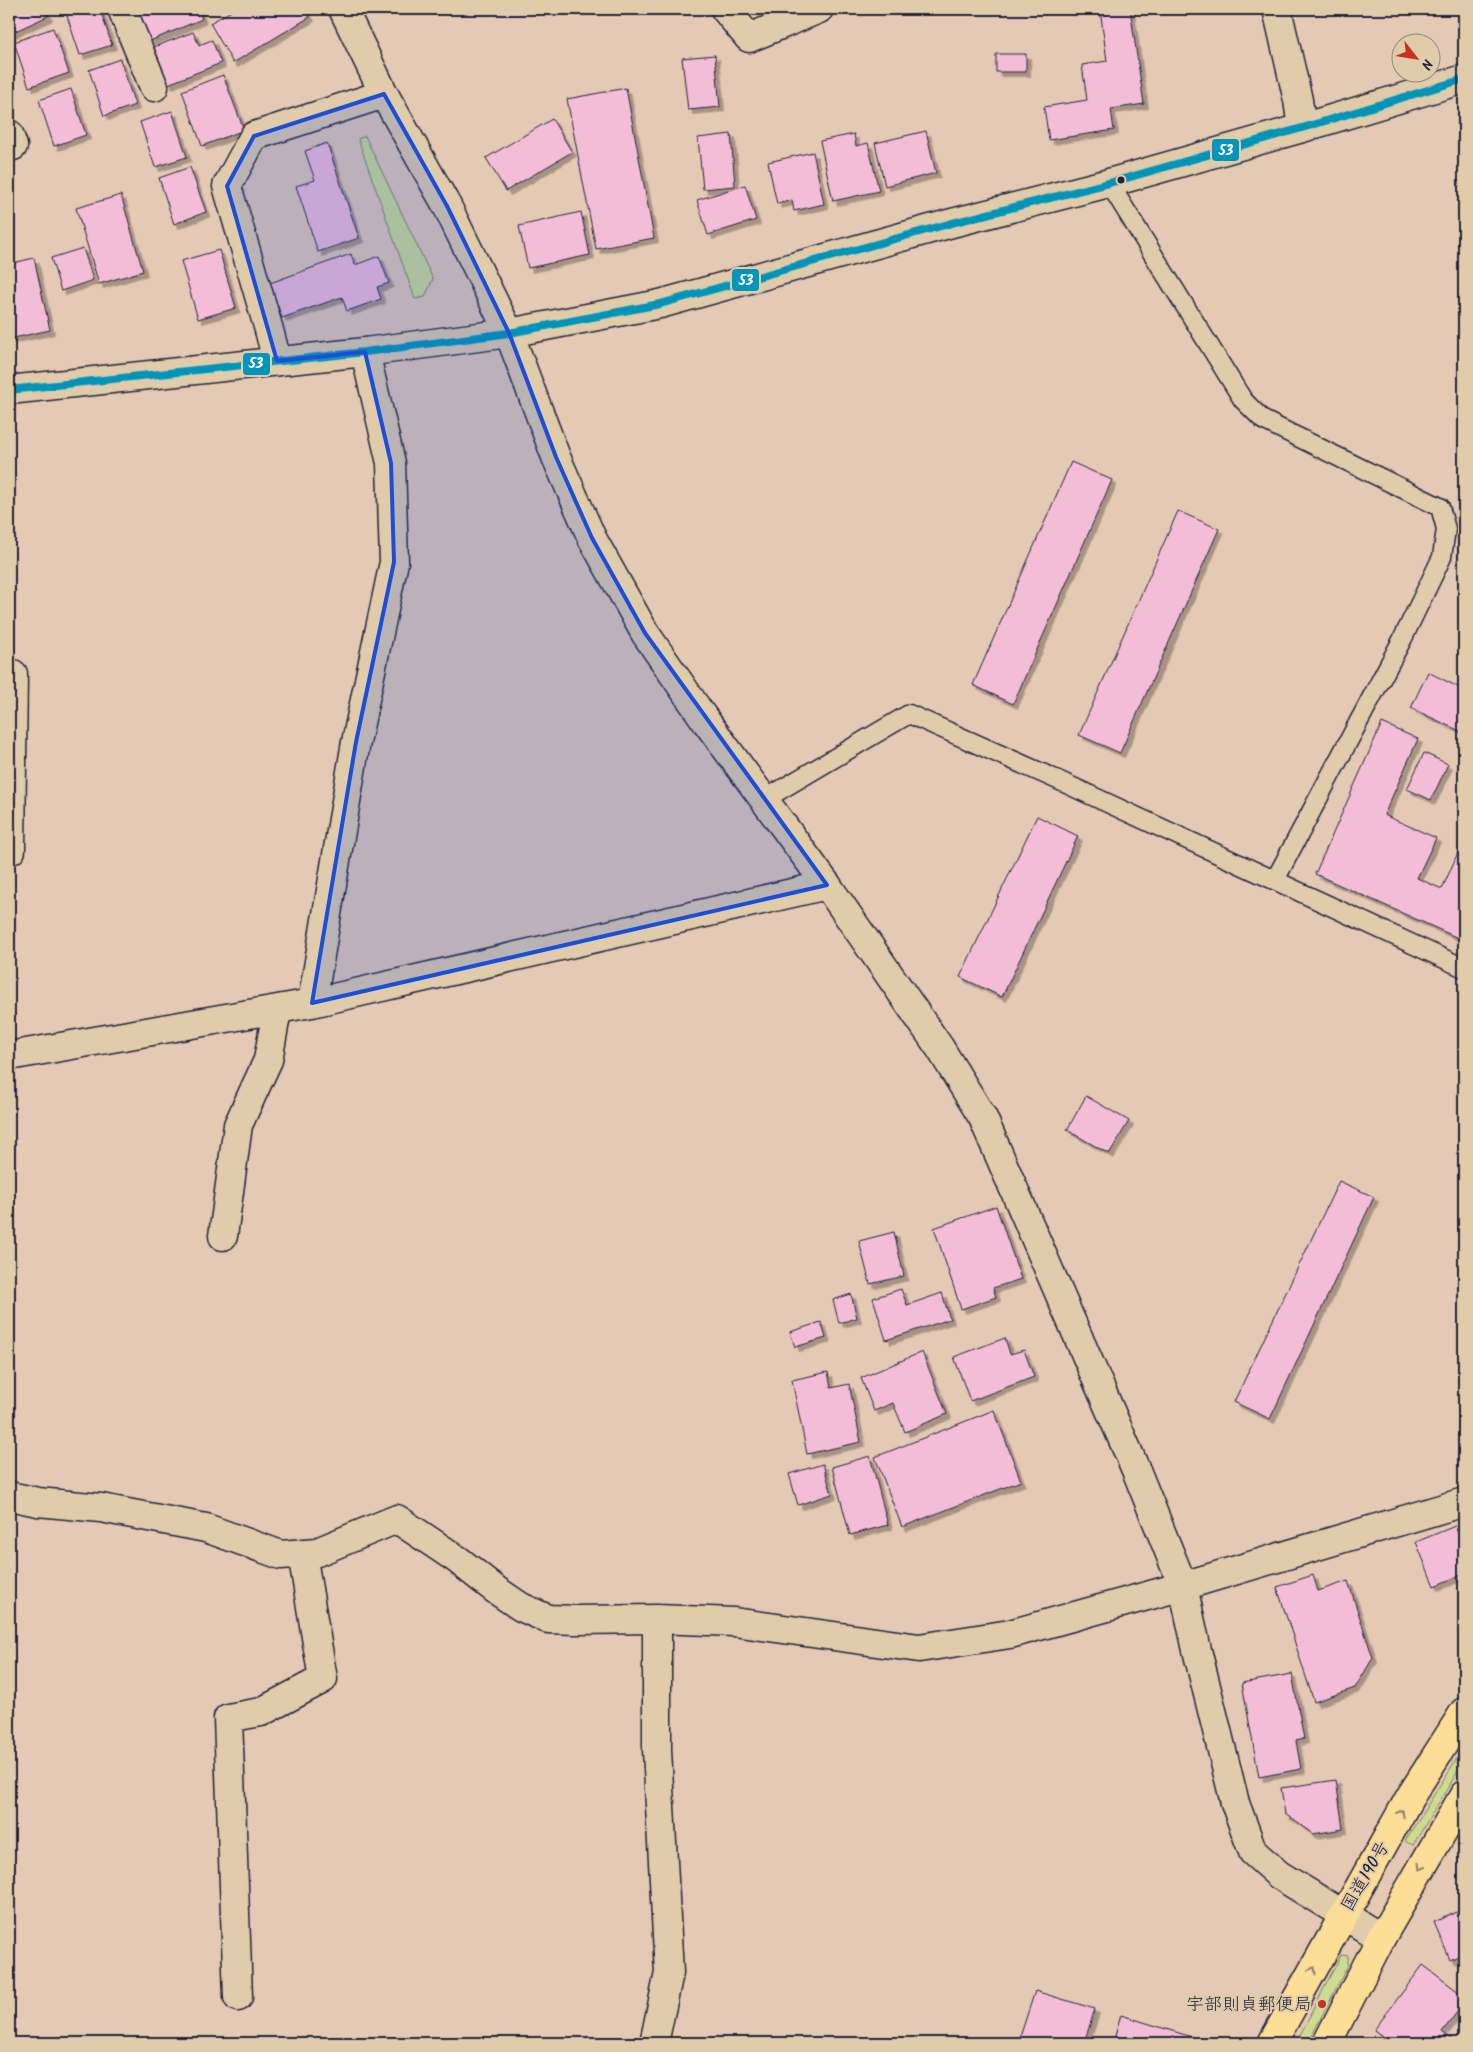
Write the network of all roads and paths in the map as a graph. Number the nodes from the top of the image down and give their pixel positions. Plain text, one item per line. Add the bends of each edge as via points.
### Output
1 (122, 9) edge
2 (343, 9) edge
3 (725, 9) edge
4 (819, 9) edge
5 (1277, 9) edge
6 (1464, 79) edge
7 (154, 87) dead end
8 (384, 94) junction
9 (1302, 128) junction
10 (1110, 183) junction
11 (509, 333) junction
12 (365, 352) junction
13 (277, 361) junction
14 (9, 390) edge
15 (13, 674) dead end
16 (765, 799) junction
17 (9, 850) edge
18 (1275, 880) junction
19 (827, 885) junction
20 (1464, 968) edge
21 (312, 1003) junction
22 (276, 1010) junction
23 (9, 1056) edge
24 (223, 1236) dead end
25 (9, 1496) edge
26 (1464, 1502) edge
27 (302, 1553) junction
28 (1183, 1586) junction
29 (657, 1619) junction
30 (1464, 1712) edge
31 (1464, 1795) edge
32 (1343, 1915) junction
33 (1381, 1938) junction
34 (238, 1997) dead end
35 (654, 2043) edge
36 (1272, 2043) edge
37 (1327, 2043) edge

1 - 7 street
2 - 8 street
3 - 4 street via 748,38
5 - 9 street
6 - 9 street
8 - 11 street via 447,206
8 - 13 street via 254,136 227,186
9 - 10 street
10 - 11 street via 660,304
10 - 18 lane via 1243,400 1262,420 1440,507 1446,529 1442,557 1403,638
11 - 12 street
11 - 16 street via 556,457 597,546 645,633 703,718
12 - 13 street
12 - 21 street via 391,463 394,562 356,742
13 - 14 street
15 - 17 street
16 - 18 lane via 909,714
16 - 19 street
18 - 20 lane
19 - 21 street
19 - 28 street via 940,1048 983,1118
21 - 22 street
22 - 23 street
22 - 24 street via 268,1060 238,1125
25 - 27 street via 101,1508 206,1528 281,1554
26 - 28 street
27 - 29 street via 317,1552 397,1519 521,1607 548,1619
27 - 34 street via 323,1679 261,1712 228,1718
28 - 29 street via 1010,1634 919,1648 734,1622
28 - 32 street via 1235,1803 1253,1852 1280,1875
29 - 35 street via 657,1750 669,1973
32 -> 30 highway, 国道190号 via 1410,1797
31 -> 33 highway
32 - 33 street
36 -> 32 highway, 国道190号
33 - 37 highway

